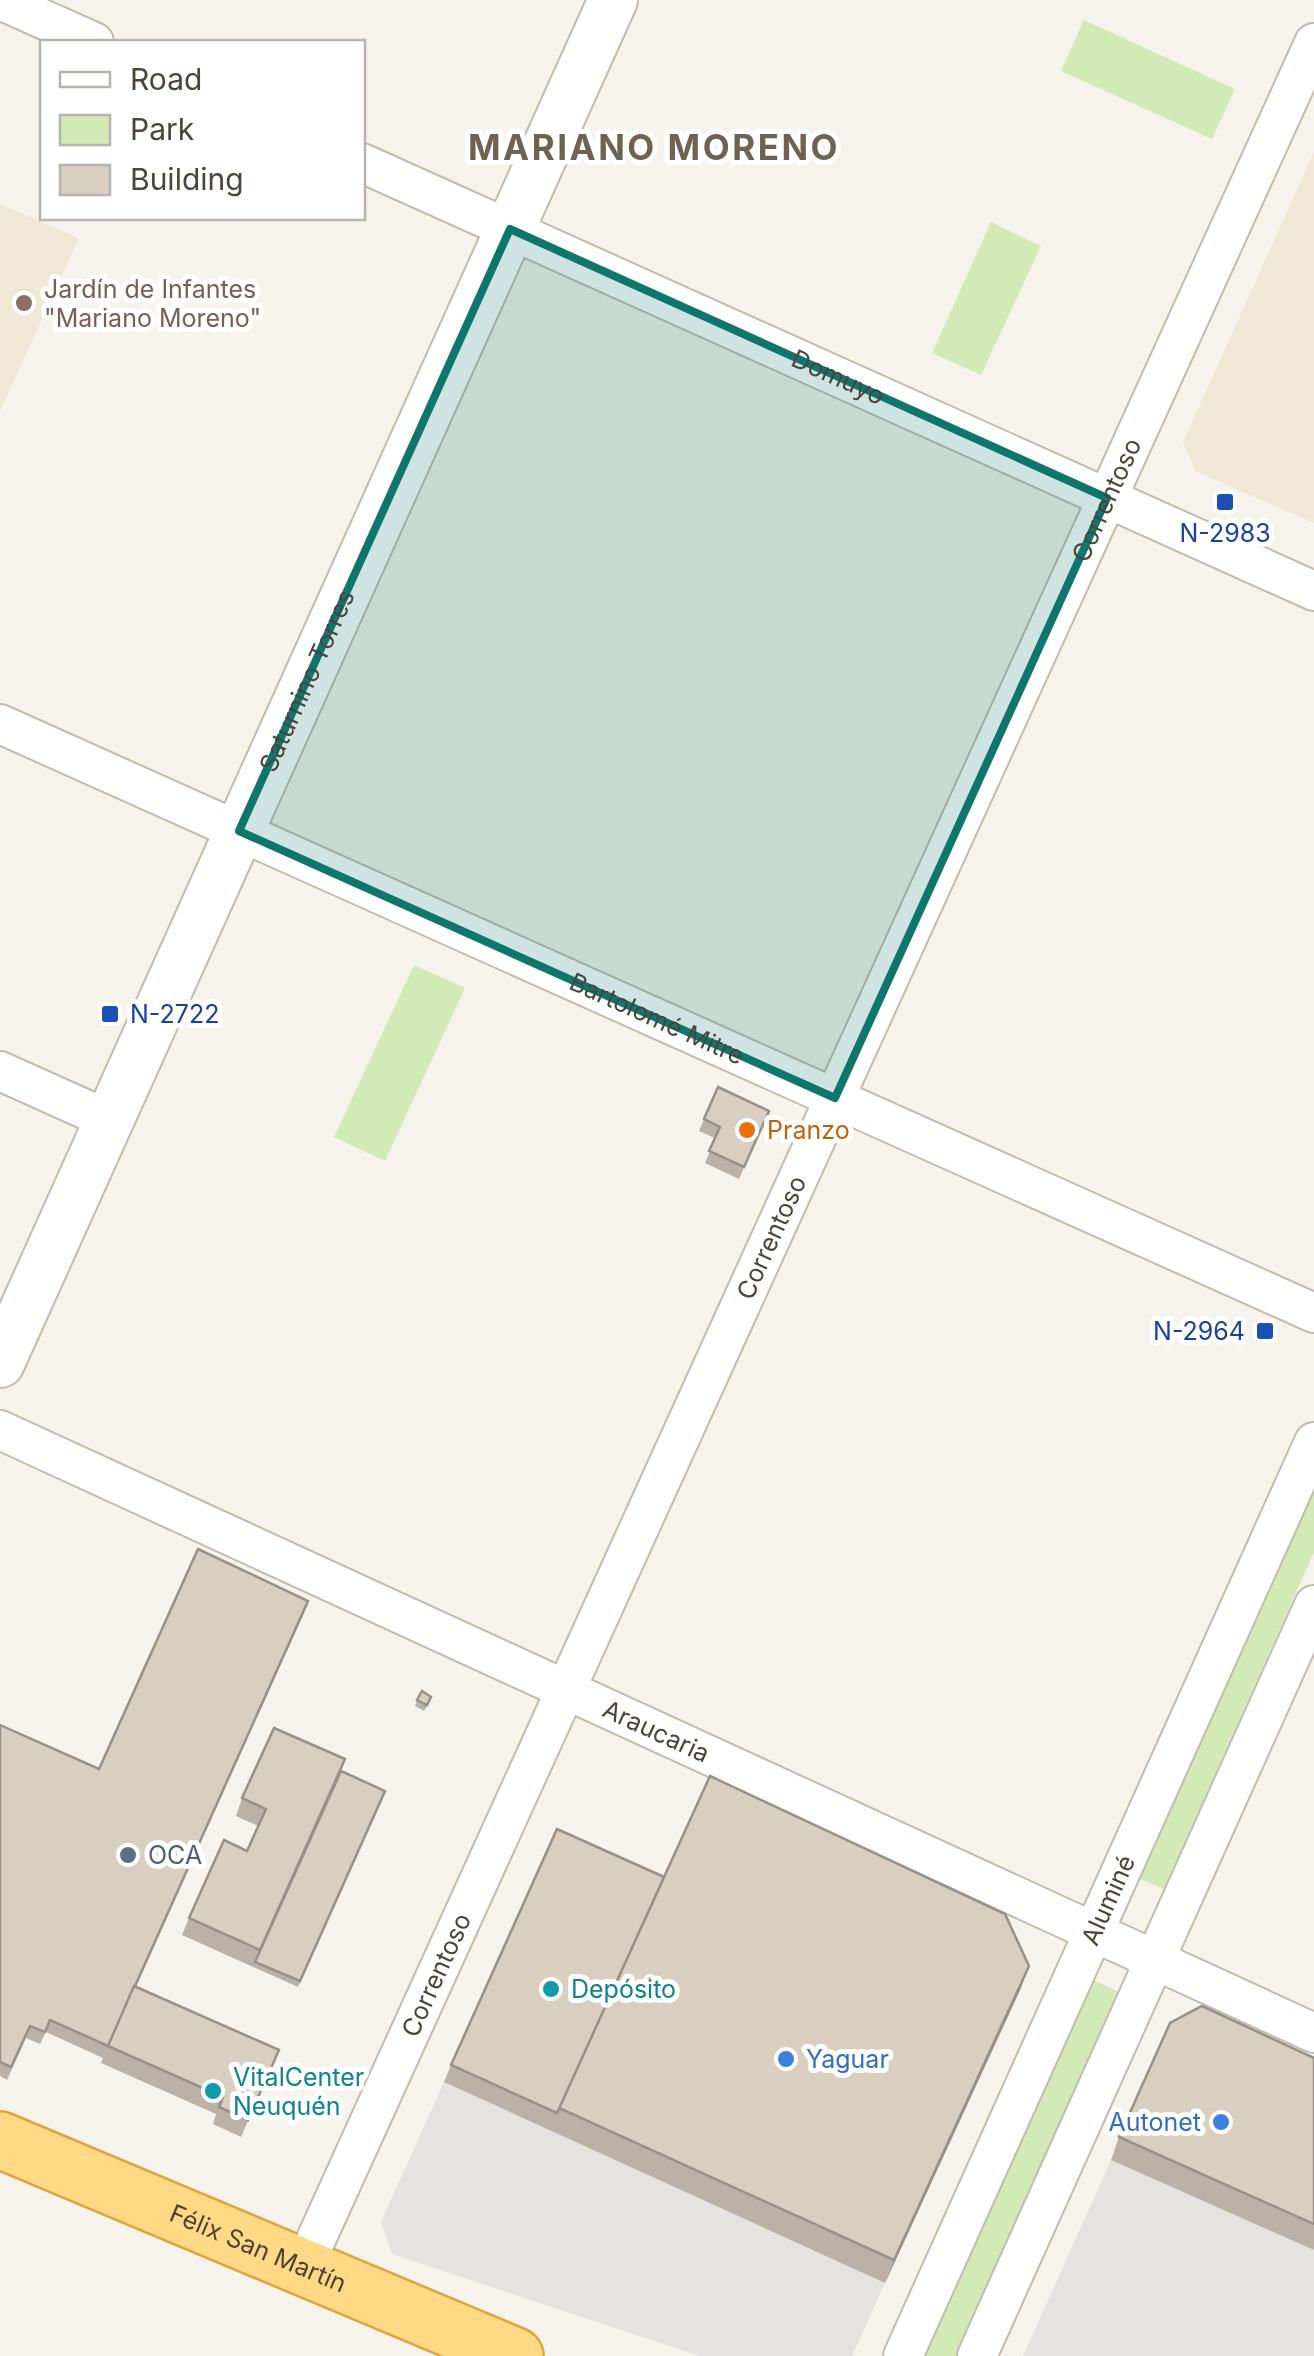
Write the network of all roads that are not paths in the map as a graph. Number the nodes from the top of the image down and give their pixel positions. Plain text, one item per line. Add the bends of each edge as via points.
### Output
1 (0, 0) edge
2 (613, 0) edge
3 (90, 40) edge
4 (1314, 43) edge
5 (365, 164) edge
6 (510, 230) junction
7 (1108, 498) junction
8 (1314, 591) edge
9 (0, 724) edge
10 (240, 831) junction
11 (0, 1071) edge
12 (835, 1098) junction
13 (109, 1120) junction
14 (1314, 1312) edge
15 (0, 1364) edge
16 (0, 1430) edge
17 (1314, 1442) edge
18 (1314, 1605) edge
19 (566, 1690) junction
20 (1094, 1932) junction
21 (1154, 1960) junction
22 (1314, 2033) edge
23 (0, 2140) edge
24 (303, 2268) junction
25 (515, 2356) edge
26 (903, 2356) edge
27 (977, 2356) edge

1 - 3 street
2 - 6 street, Saturnino Torres
4 - 7 street, Correntoso
5 - 6 street, Domuyo
6 - 7 street, Domuyo
6 - 10 street, Saturnino Torres
7 - 8 street, Domuyo
7 - 12 street, Correntoso
9 - 10 street, Bartolomé Mitre
10 - 12 street, Bartolomé Mitre
10 - 13 street, Saturnino Torres
11 - 13 street
12 - 14 street, Bartolomé Mitre
12 - 19 street, Correntoso
13 - 15 street, Saturnino Torres
16 - 19 street, Araucaria
17 - 20 street, Aluminé
18 - 21 street
19 - 20 street, Araucaria
19 - 24 street, Correntoso
20 - 21 street, Araucaria
20 - 26 street, Aluminé
21 - 22 street, Araucaria
21 - 27 street
23 - 24 highway, Félix San Martín
24 - 25 highway, Félix San Martín

